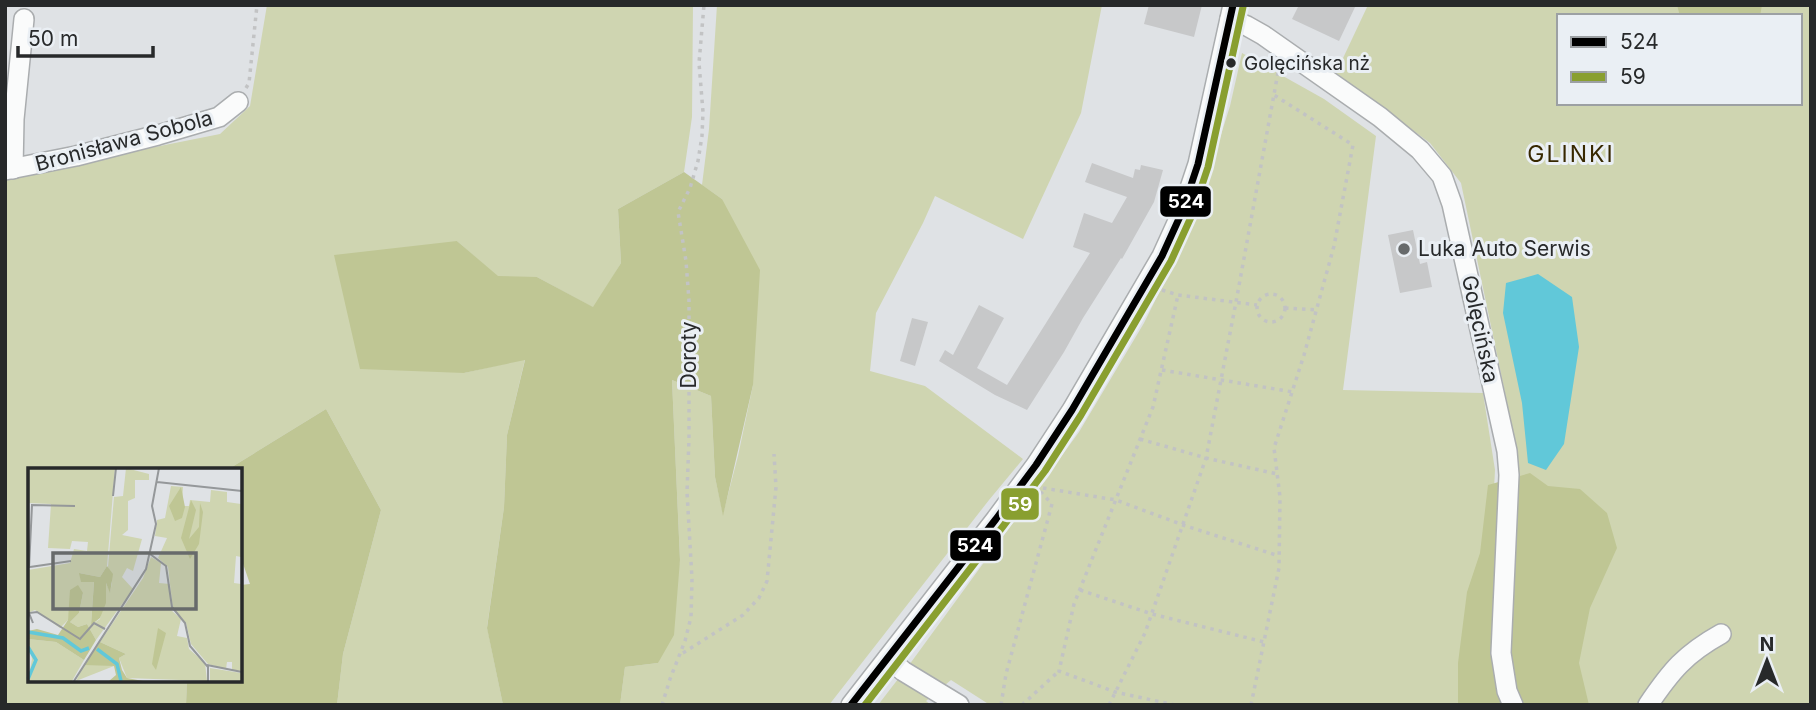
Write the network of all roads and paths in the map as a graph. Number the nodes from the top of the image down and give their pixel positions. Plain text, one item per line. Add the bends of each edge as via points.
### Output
1 (257, 5) edge
2 (704, 5) edge
3 (1231, 12) edge
4 (24, 19) dead end
5 (1282, 50) junction
6 (1274, 95) junction
7 (238, 102) joint
8 (9, 170) edge
9 (1157, 289) dead end
10 (1178, 295) junction
11 (1236, 302) junction
12 (1257, 305) junction
13 (1284, 308) junction
14 (1317, 310) junction
15 (1162, 370) junction
16 (1221, 379) junction
17 (1293, 391) junction
18 (1140, 439) junction
19 (774, 454) dead end
20 (1206, 458) junction
21 (1277, 474) junction
22 (1116, 500) junction
23 (1183, 525) junction
24 (1279, 556) junction
25 (1080, 590) junction
26 (1152, 614) junction
27 (1721, 634) dead end
28 (1264, 642) junction
29 (681, 654) junction
30 (888, 658) junction
31 (1059, 671) junction
32 (1115, 692) junction
33 (663, 705) edge
34 (851, 705) edge
35 (959, 705) edge
36 (1001, 705) edge
37 (1022, 705) edge
38 (1109, 705) edge
39 (1175, 705) edge
40 (1251, 705) edge
41 (1513, 705) edge
42 (1648, 705) edge

1 - 7 path via 249,83
2 - 29 path, Doroty via 699,63 702,136 690,188 678,212 689,301 687,492 692,579 691,617
3 - 5 street, Golęcińska
3 - 30 street via 1198,164 1161,256 1036,465
4 - 8 street
5 - 6 path
5 - 41 street, Golęcińska via 1420,150 1442,176 1452,204 1507,451 1501,653
6 - 11 path
6 - 14 path via 1353,145
7 - 8 street, Bronisława Sobola via 219,117 183,128
9 - 10 path
10 - 11 path
10 - 15 path
11 - 12 path
11 - 16 path
12 - 13 path via 1270,294 1279,296
12 - 13 path via 1258,314 1269,321 1278,320
13 - 14 path
14 - 17 path
15 - 16 path
15 - 18 path
16 - 17 path
16 - 20 path
17 - 21 path via 1274,448
18 - 20 path
18 - 22 path
19 - 29 path via 776,487 768,582 743,615
20 - 21 path
20 - 23 path
21 - 24 path
22 - 23 path
22 - 25 path
22 - 36 path via 1035,486 1052,504
23 - 24 path
23 - 26 path
24 - 28 path
25 - 26 path
25 - 31 path
26 - 28 path
26 - 32 path
27 - 42 street via 1680,662
28 - 40 path
29 - 33 path, Doroty
30 - 34 street
30 - 35 street
31 - 32 path
31 - 37 path
32 - 38 path
32 - 39 path

